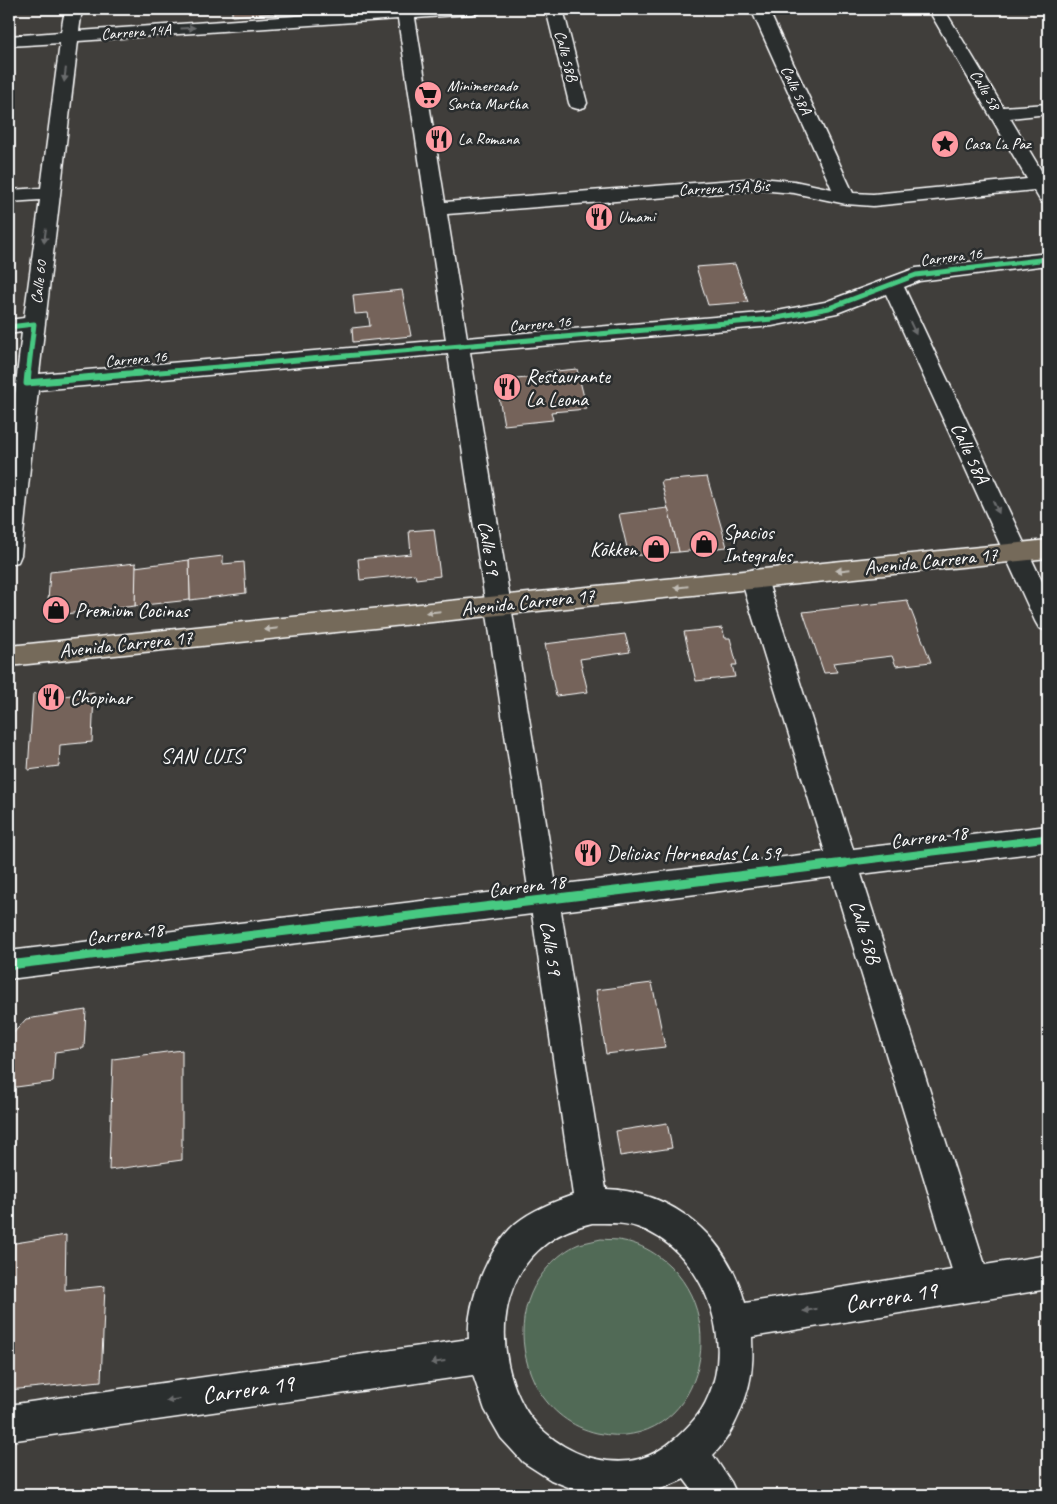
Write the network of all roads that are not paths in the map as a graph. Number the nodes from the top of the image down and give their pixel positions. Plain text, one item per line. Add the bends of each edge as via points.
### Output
1 (73, 9) edge
2 (472, 9) edge
3 (554, 9) edge
4 (759, 9) edge
5 (936, 9) edge
6 (405, 11) edge
7 (70, 37) junction
8 (9, 41) edge
9 (578, 103) dead end
10 (1048, 109) edge
11 (998, 114) junction
12 (1044, 191) edge
13 (50, 193) junction
14 (9, 196) edge
15 (846, 198) junction
16 (436, 209) junction
17 (1048, 259) edge
18 (892, 284) junction
19 (34, 324) junction
20 (9, 327) edge
21 (457, 344) junction
22 (27, 383) junction
23 (1048, 549) edge
24 (1016, 552) junction
25 (9, 555) edge
26 (754, 579) junction
27 (498, 606) junction
28 (1048, 621) edge
29 (9, 656) edge
30 (1048, 838) edge
31 (844, 864) junction
32 (544, 900) junction
33 (9, 965) edge
34 (592, 1206) junction
35 (1048, 1272) edge
36 (974, 1284) junction
37 (735, 1322) junction
38 (486, 1355) junction
39 (9, 1423) edge
40 (690, 1454) junction
41 (574, 1485) edge
42 (718, 1495) edge

1 - 7 street, Calle 60
2 - 6 street, Carrera 14A
3 - 9 street, Calle 58B
4 - 15 street, Calle 58A
5 - 11 street, Calle 58
7 -> 6 street, Carrera 14A
6 - 16 street, Calle 59
7 - 8 street, Carrera 14A
7 -> 13 street, Calle 60
10 - 11 street
11 - 12 street, Calle 58
12 - 15 street, Carrera 15A Bis via 874,200
13 - 14 street
13 -> 19 street, Calle 60
15 - 16 street, Carrera 15A Bis via 794,187 759,184
16 - 21 street, Calle 59
17 - 18 street, Carrera 16 via 916,275
18 - 21 street, Carrera 16 via 829,308 772,319
18 -> 24 street, Calle 58A
19 - 20 street
19 - 22 street, Calle 60
21 - 22 street, Carrera 16
21 - 27 street, Calle 59
22 - 25 street, Calle 60
23 - 24 main road, Avenida Carrera 17
24 -> 26 main road, Avenida Carrera 17
24 - 28 street, Calle 58A
26 -> 27 main road, Avenida Carrera 17
26 - 31 street, Calle 58B
27 -> 29 main road, Avenida Carrera 17
27 - 32 street, Calle 59
30 - 31 street, Carrera 18
31 - 32 street, Carrera 18
31 - 36 street, Calle 58B
32 - 33 street, Carrera 18
32 - 34 street, Calle 59
34 - 37 street via 618,1206 645,1212 686,1237 712,1266 726,1293
34 - 38 street via 566,1213 542,1226 520,1244 504,1267 492,1294 486,1323
35 - 36 street, Carrera 19
36 -> 37 street, Carrera 19
37 - 40 street via 736,1362 730,1395 707,1437
38 -> 39 street, Carrera 19
38 - 41 street via 493,1386 507,1416 526,1441
40 - 41 street via 665,1470 637,1479
40 - 42 street

